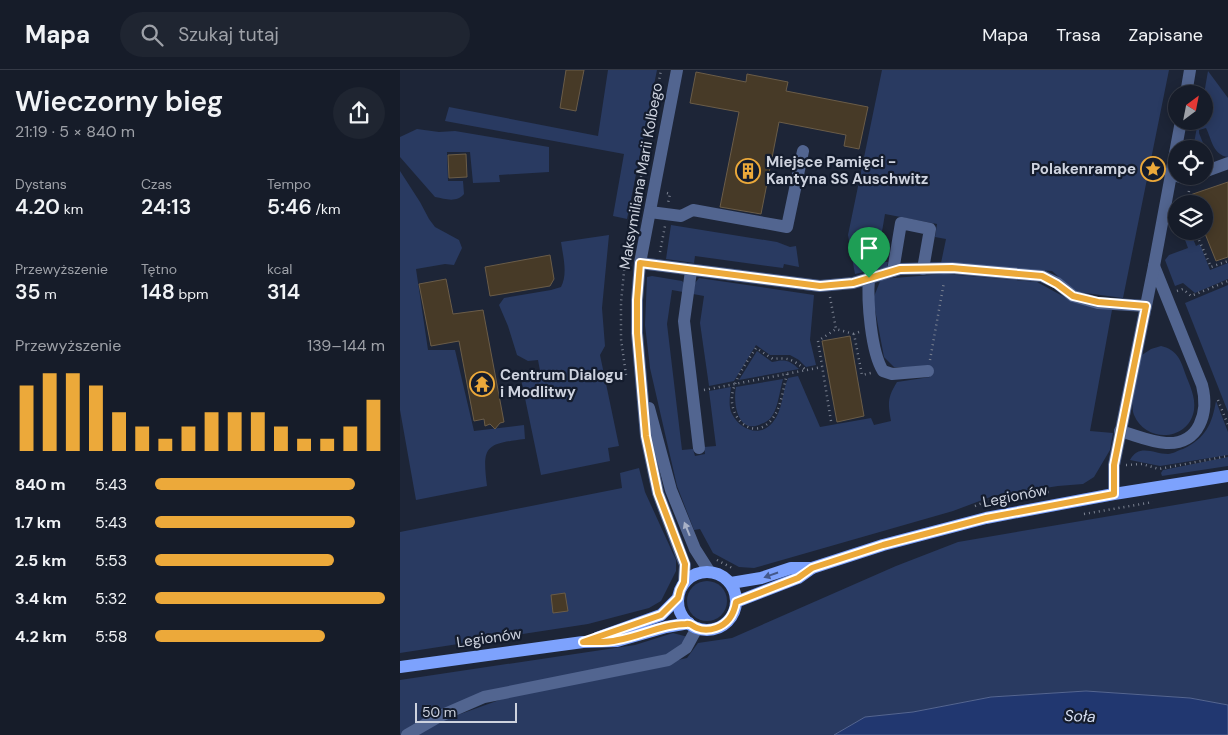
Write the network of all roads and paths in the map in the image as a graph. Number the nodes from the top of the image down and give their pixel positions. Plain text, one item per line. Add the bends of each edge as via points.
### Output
1 (678, 70) edge
2 (1190, 70) edge
3 (1188, 85) edge
4 (803, 151) dead end
5 (1228, 163) edge
6 (1213, 169) edge
7 (1173, 185) edge
8 (650, 212) junction
9 (1199, 240) edge
10 (1228, 261) edge
11 (640, 263) junction
12 (1154, 266) junction
13 (947, 268) junction
14 (924, 269) junction
15 (691, 271) junction
16 (893, 271) junction
17 (869, 278) junction
18 (1228, 281) edge
19 (828, 286) junction
20 (1175, 292) dead end
21 (1146, 306) junction
22 (836, 329) junction
23 (854, 334) dead end
24 (822, 367) junction
25 (806, 370) junction
26 (928, 371) joint
27 (787, 374) junction
28 (641, 379) junction
29 (735, 384) junction
30 (692, 392) junction
31 (1218, 398) dead end
32 (831, 421) dead end
33 (1228, 425) edge
34 (1120, 430) junction
35 (699, 448) dead end
36 (1228, 476) edge
37 (1114, 494) junction
38 (1155, 502) dead end
39 (1084, 514) dead end
40 (710, 556) dead end
41 (812, 568) junction
42 (737, 570) dead end
43 (710, 571) junction
44 (684, 582) junction
45 (731, 583) junction
46 (678, 598) junction
47 (736, 602) junction
48 (693, 626) junction
49 (583, 642) junction
50 (400, 666) edge
51 (407, 735) edge

1 - 8 street, Maksymiliana Marii Kolbego
2 - 3 street
4 - 8 street via 787,227 693,210 681,216
5 - 6 street
7 - 12 street
8 - 11 street, Maksymiliana Marii Kolbego
9 - 10 path via 1211,268
11 - 15 street
11 - 28 street, Maksymiliana Marii Kolbego via 637,333
12 - 21 street
12 - 34 street via 1202,384 1205,396 1203,416 1196,432 1177,442 1159,442
13 - 14 street
13 - 21 street via 1042,276 1073,296 1098,302
13 - 26 path
14 - 16 street
14 - 16 street via 930,229 901,223
15 - 19 street
15 - 30 street via 684,321
16 - 17 street
17 - 19 street
17 - 26 street via 868,295 878,364 883,371 892,374
18 - 20 path via 1191,296 1183,289
19 - 22 path
21 - 34 street
22 - 23 path
22 - 24 path via 818,341
24 - 25 path
24 - 32 path
25 - 27 path
25 - 29 path via 792,360 773,359 756,348
27 - 29 path
27 - 29 path via 774,416 768,424 758,428 743,424 736,416 732,395
43 -> 28 street, Maksymiliana Marii Kolbego via 695,549 671,490
28 - 44 street, Maksymiliana Marii Kolbego via 646,436 658,493 685,564
29 - 30 path
30 - 35 street
31 - 33 path
34 - 37 street via 1114,465
36 - 37 main road, Legionów
37 - 41 main road, Legionów via 940,529
38 - 39 path
40 - 42 path
41 -> 45 main road, Legionów via 791,568 762,578
41 - 47 main road, Legionów via 798,578
43 - 44 main road via 700,572
43 - 45 main road
44 - 46 main road
45 - 47 main road
46 - 48 main road via 682,616
46 - 49 main road, Legionów via 661,615
47 - 48 main road via 735,611 723,625 706,630
48 - 49 main road, Legionów via 666,627 617,641
48 - 51 street via 686,648 668,660 484,697
49 - 50 main road, Legionów

